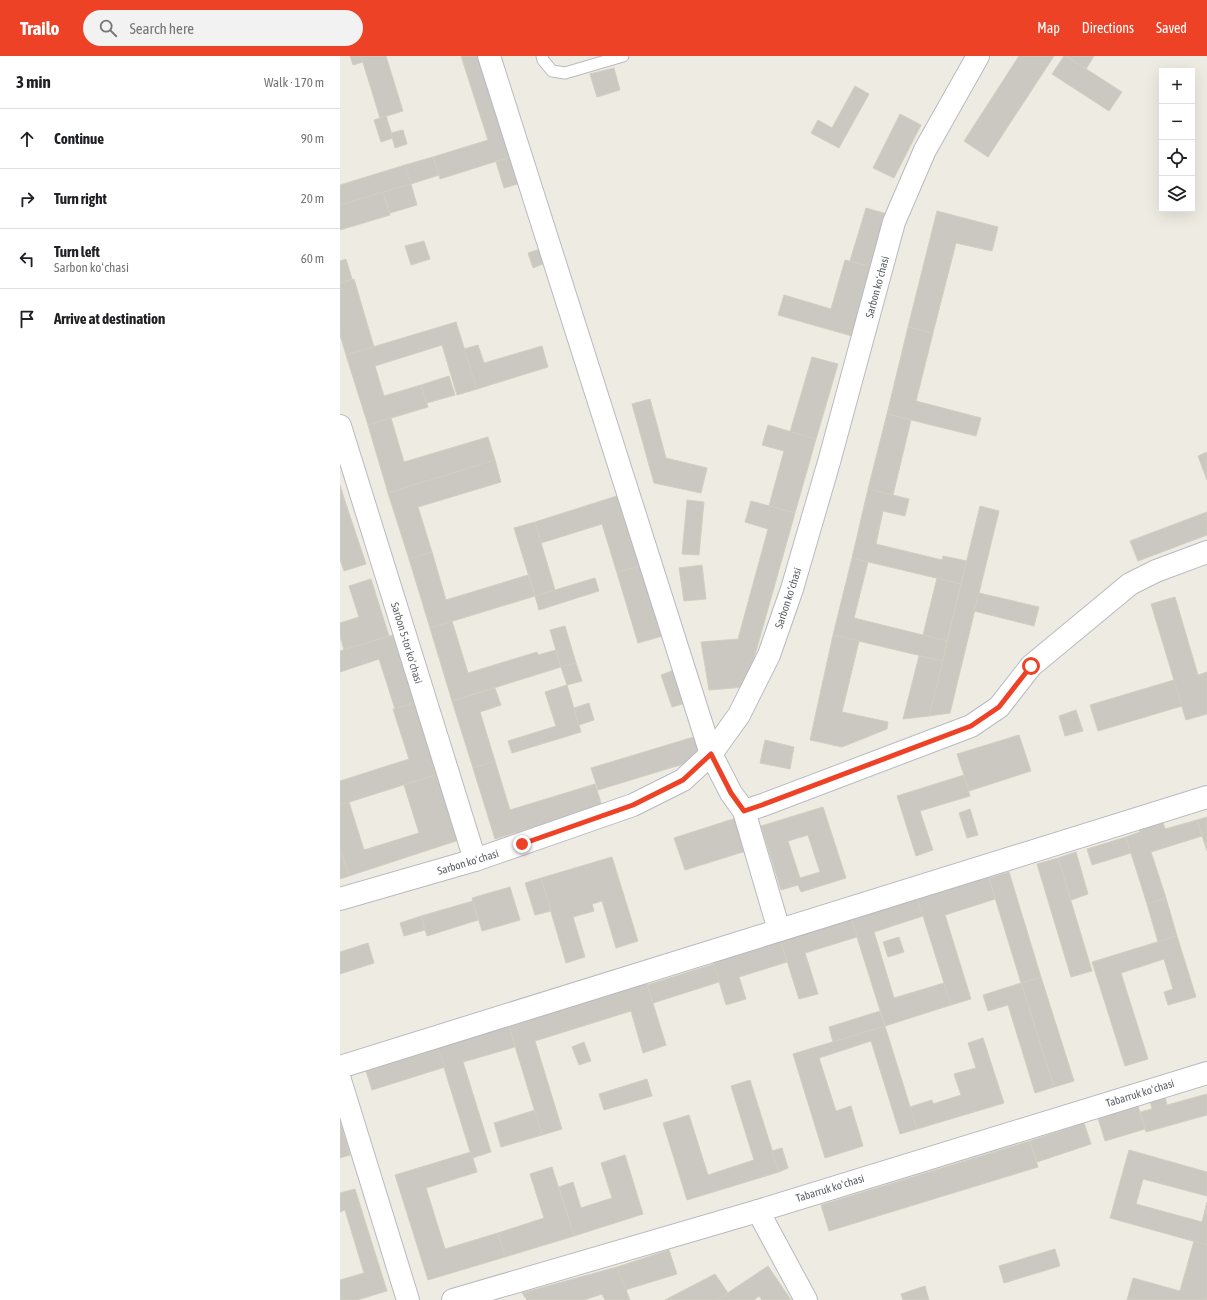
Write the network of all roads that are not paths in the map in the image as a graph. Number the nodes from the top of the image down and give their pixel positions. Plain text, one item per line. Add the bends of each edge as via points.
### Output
1 (489, 56) edge
2 (542, 56) edge
3 (623, 56) edge
4 (978, 56) edge
5 (340, 426) edge
6 (1207, 552) edge
7 (711, 754) junction
8 (1207, 797) edge
9 (744, 811) junction
10 (474, 860) junction
11 (340, 900) edge
12 (779, 930) junction
13 (340, 1067) edge
14 (1207, 1073) edge
15 (340, 1080) edge
16 (758, 1211) junction
17 (499, 1294) edge
18 (408, 1300) edge
19 (453, 1300) edge
20 (806, 1300) edge

1 - 7 street
2 - 3 lane via 552,71 566,73
4 - 7 street, Sarbon koʻchasi via 925,150 894,222 829,462 770,655 740,715
5 - 10 street, Sarbon 5-tor koʻchasi
6 - 9 street via 1156,571 1130,584 1031,666 999,707 971,726
7 - 9 street via 731,793
7 - 10 street, Sarbon koʻchasi via 683,780 633,805
8 - 12 street
9 - 12 street
10 - 11 street, Sarbon koʻchasi
12 - 13 street
14 - 16 street, Tabarruk koʻchasi
15 - 18 street
16 - 17 street, Tabarruk koʻchasi
16 - 20 street
17 - 19 street, Tabarruk koʻchasi

